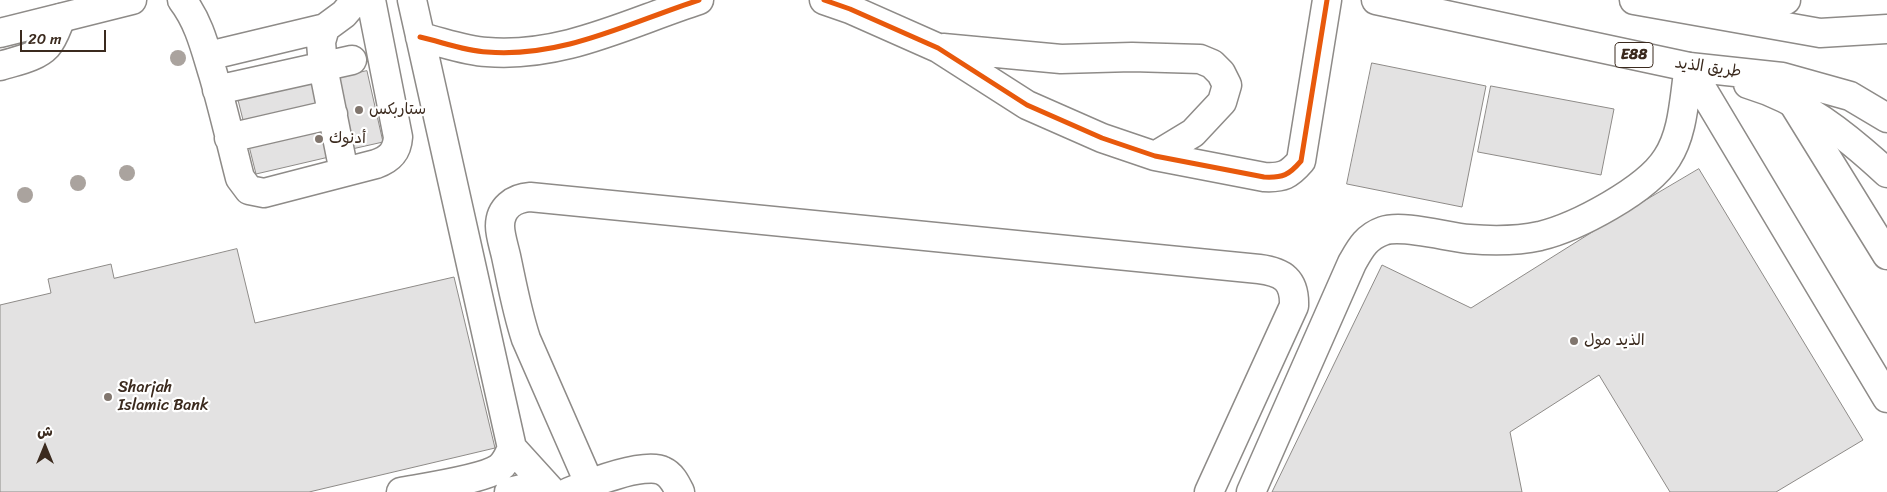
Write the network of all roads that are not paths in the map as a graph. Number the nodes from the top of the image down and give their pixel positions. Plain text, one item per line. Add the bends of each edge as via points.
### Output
1 (132, 0) edge
2 (182, 0) edge
3 (356, 0) edge
4 (371, 0) edge
5 (412, 0) edge
6 (699, 0) edge
7 (824, 0) edge
8 (1327, 0) edge
9 (1376, 0) edge
10 (1786, 0) edge
11 (1642, 1) edge
12 (61, 18) junction
13 (325, 28) junction
14 (1887, 29) edge
15 (0, 33) edge
16 (420, 37) junction
17 (938, 48) junction
18 (208, 56) junction
19 (352, 60) dead end
20 (0, 66) edge
21 (323, 67) junction
22 (1689, 67) junction
23 (217, 90) junction
24 (1793, 103) junction
25 (332, 114) junction
26 (1887, 118) edge
27 (230, 138) junction
28 (1155, 156) junction
29 (344, 172) junction
30 (1887, 173) edge
31 (1887, 255) edge
32 (1887, 398) edge
33 (512, 448) junction
34 (569, 489) edge
35 (401, 492) edge
36 (509, 492) edge
37 (680, 492) edge
38 (1209, 492) edge
39 (1251, 492) edge

1 - 12 main road
2 - 18 main road via 199,29
3 - 13 main road
4 - 29 main road via 398,144 390,158
5 - 16 main road
6 - 16 main road via 585,41 535,52 484,52
7 - 17 main road
8 - 28 main road via 1300,161 1292,172 1279,178 1264,177
9 - 22 main road, طريق الذيد / E88
10 - 11 main road
11 - 14 main road via 1820,33
12 - 15 main road
12 - 20 main road via 53,38 39,52
13 - 18 main road
13 - 21 main road via 321,42
16 - 33 main road
17 - 28 main road via 1027,105 1102,138
17 - 28 main road via 1061,59 1132,57 1200,60 1212,64 1222,73 1227,85 1222,102 1193,134
18 - 23 main road
19 - 21 main road
21 - 23 main road
21 - 25 main road
22 - 24 main road via 1772,92
22 - 26 main road, طريق الذيد / E88 via 1782,77 1850,96
22 - 32 main road
22 - 39 main road via 1679,132 1668,158 1650,179 1574,224 1540,236 1505,241 1407,230 1384,231 1363,243
23 - 27 main road
24 - 30 main road via 1853,142
24 - 31 main road
25 - 27 main road
25 - 29 main road
27 - 29 main road via 240,178 249,190 271,192
33 - 34 main road
33 - 35 main road via 507,460 484,474
34 - 36 main road
34 - 37 main road via 639,469 655,468 669,474
34 - 38 main road via 519,319 500,226 505,208 521,198 1239,267 1282,275 1290,283 1294,306

